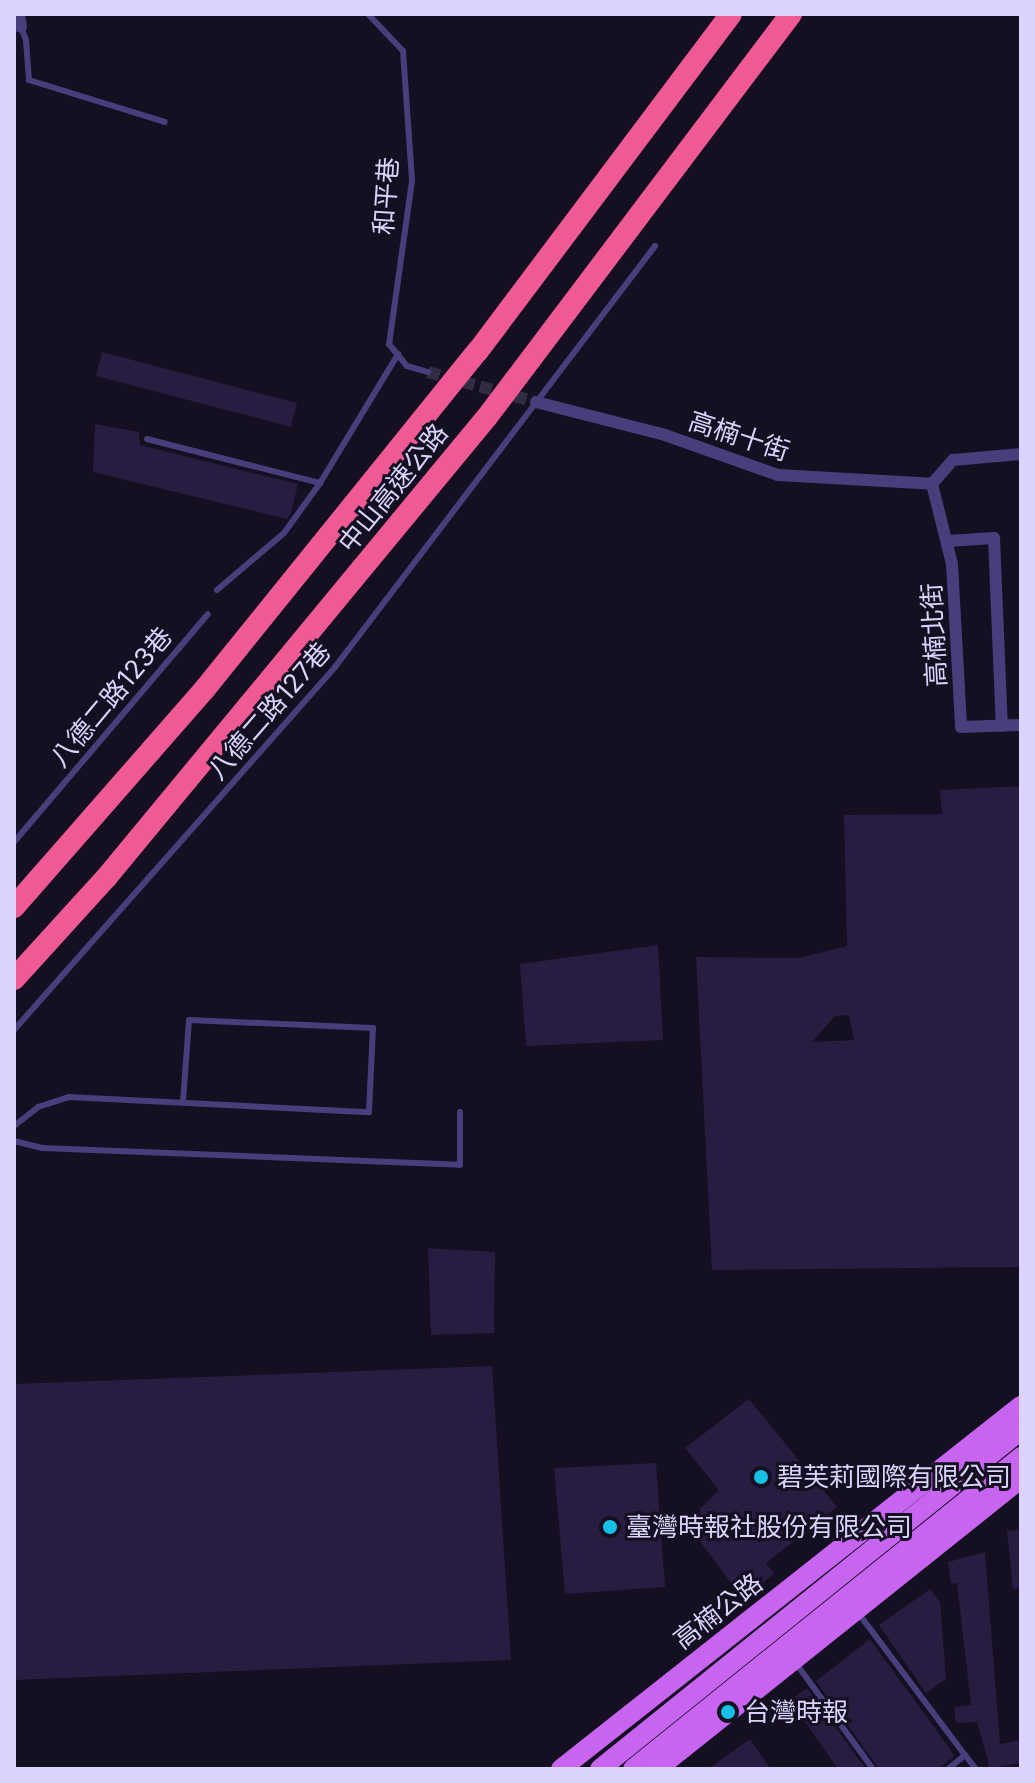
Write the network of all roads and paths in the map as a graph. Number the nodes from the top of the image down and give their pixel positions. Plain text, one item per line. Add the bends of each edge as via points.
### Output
1 (368, 14) edge
2 (731, 14) edge
3 (791, 14) edge
4 (18, 23) edge
5 (165, 122) dead end
6 (655, 246) dead end
7 (398, 354) junction
8 (428, 372) tunnel mouth
9 (536, 402) junction
10 (147, 439) dead end
11 (1021, 454) edge
12 (320, 483) junction
13 (932, 484) junction
14 (948, 541) junction
15 (217, 590) dead end
16 (208, 614) dead end
17 (1021, 725) edge
18 (1002, 726) junction
19 (14, 842) edge
20 (14, 907) edge
21 (14, 979) edge
22 (14, 1030) edge
23 (183, 1101) junction
24 (460, 1112) dead end
25 (14, 1126) edge
26 (14, 1141) edge
27 (1021, 1406) edge
28 (1021, 1430) edge
29 (1021, 1457) edge
30 (1021, 1478) edge
31 (856, 1609) junction
32 (793, 1660) junction
33 (627, 1716) junction
34 (965, 1755) junction
35 (656, 1758) edge
36 (561, 1769) edge
37 (600, 1769) edge
38 (633, 1769) edge
39 (873, 1769) edge
40 (948, 1769) edge
41 (976, 1769) edge

1 - 7 lane, 和平巷 via 403,51 412,181 389,344
2 - 20 highway, 中山高速公路 via 478,351 204,690
3 - 21 highway, 中山高速公路 via 487,417 117,866
4 - 5 lane via 29,80
6 - 9 lane, 八德二路127巷
7 - 8 lane via 407,366
7 - 12 lane
9 - 13 street, 高楠十街 via 665,435 778,475
9 - 22 lane, 八德二路127巷 via 335,667
10 - 12 lane
11 - 13 street via 953,460
12 - 15 lane via 284,533
13 - 14 street, 高楠北街
14 - 18 street, 高楠北街 via 961,727
14 - 18 street via 994,538
16 - 19 lane, 八德二路123巷
17 - 18 street, 高楠北街
23 - 23 lane via 369,1112 373,1028 189,1020
23 - 25 lane via 68,1097 38,1107
24 - 26 lane via 460,1165 42,1148
27 - 33 main road, 高楠公路
28 - 35 main road, 高楠公路
29 - 35 main road, 高楠公路
30 - 31 main road, 高楠公路
31 - 32 main road, 高楠公路
31 - 34 lane
32 - 35 main road, 高楠公路
32 - 39 lane
33 - 35 lane
33 - 36 main road, 高楠公路
34 - 40 lane
34 - 41 lane
35 - 37 main road, 高楠公路
35 - 38 main road, 高楠公路

